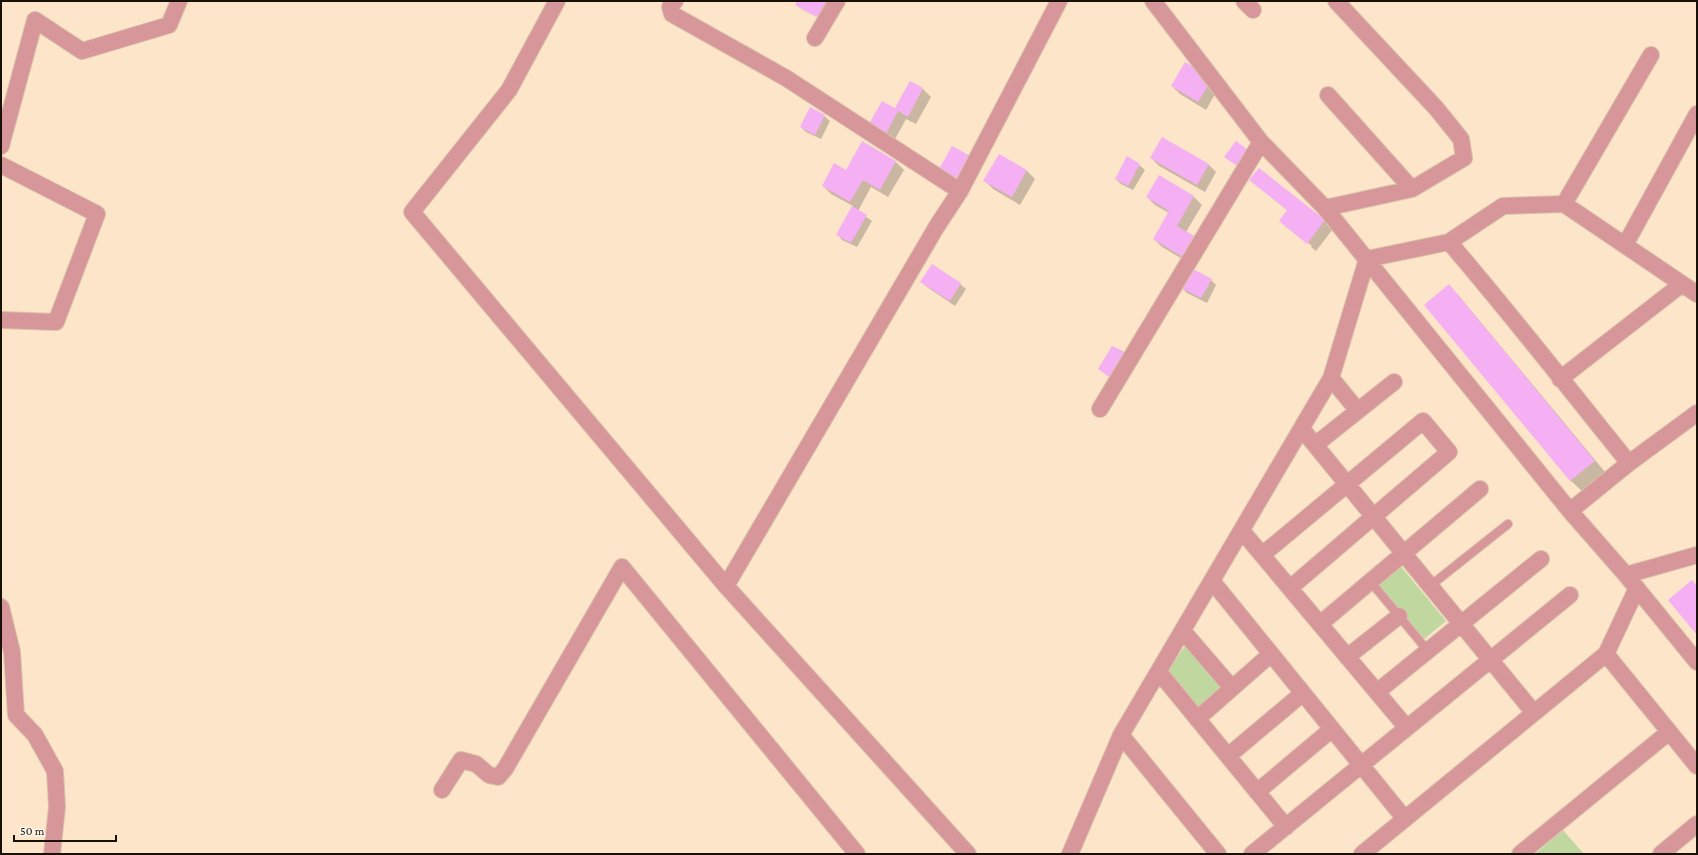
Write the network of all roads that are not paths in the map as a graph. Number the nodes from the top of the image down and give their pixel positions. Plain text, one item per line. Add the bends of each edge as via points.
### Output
1 (179, 1) edge
2 (557, 1) edge
3 (675, 1) edge
4 (837, 1) edge
5 (1059, 1) edge
6 (1153, 1) edge
7 (1336, 1) edge
8 (815, 38) dead end
9 (1651, 55) dead end
10 (1328, 95) dead end
11 (1697, 114) edge
12 (1261, 142) junction
13 (1, 146) edge
14 (1, 165) edge
15 (1412, 189) junction
16 (960, 191) junction
17 (1564, 204) junction
18 (1325, 208) junction
19 (1449, 242) junction
20 (1625, 245) junction
21 (1367, 259) junction
22 (1682, 284) junction
23 (1697, 293) edge
24 (1, 320) edge
25 (1331, 378) junction
26 (1560, 379) junction
27 (1394, 382) dead end
28 (1100, 409) dead end
29 (1358, 411) junction
30 (1697, 413) edge
31 (1302, 429) junction
32 (1315, 445) junction
33 (1629, 463) junction
34 (1347, 484) junction
35 (1480, 488) dead end
36 (1570, 511) junction
37 (1374, 516) junction
38 (1508, 524) dead end
39 (1242, 531) junction
40 (1404, 553) junction
41 (1262, 555) junction
42 (1697, 555) edge
43 (1542, 559) dead end
44 (1626, 575) junction
45 (1212, 581) junction
46 (1370, 581) junction
47 (726, 586) junction
48 (1430, 586) junction
49 (1290, 588) junction
50 (1637, 588) junction
51 (1570, 595) dead end
52 (1, 607) edge
53 (1399, 616) junction
54 (1320, 624) junction
55 (1462, 624) junction
56 (1183, 631) junction
57 (1428, 651) junction
58 (1271, 654) junction
59 (1606, 654) junction
60 (1347, 657) junction
61 (1491, 660) junction
62 (1697, 662) edge
63 (1159, 672) junction
64 (1232, 688) junction
65 (1377, 692) junction
66 (1303, 693) junction
67 (1534, 713) junction
68 (1197, 719) junction
69 (1407, 728) junction
70 (1332, 729) junction
71 (1670, 732) junction
72 (1121, 735) junction
73 (1228, 756) junction
74 (1361, 765) junction
75 (1697, 766) edge
76 (442, 790) dead end
77 (1257, 792) junction
78 (1405, 819) junction
79 (1697, 824) edge
80 (1286, 827) junction
81 (52, 854) edge
82 (857, 854) edge
83 (968, 854) edge
84 (1070, 854) edge
85 (1218, 854) edge
86 (1252, 854) edge
87 (1362, 854) edge
88 (1520, 854) edge
89 (1661, 854) edge

1 - 13 street via 169,25 82,51 35,20
2 - 47 street via 509,90 412,212
3 - 16 street via 670,7 672,14 786,78
4 - 8 street
5 - 16 street
6 - 12 street
7 - 15 street via 1436,108 1461,139 1464,158
9 - 17 street
10 - 15 street
11 - 20 street
12 - 18 street
12 - 28 street
14 - 24 street via 97,214 56,322
15 - 18 street
16 - 47 street
17 - 19 street via 1503,206
17 - 20 street
18 - 21 street
19 - 21 street
19 - 26 street via 1532,341
20 - 22 street
21 - 25 street
21 - 36 street
22 - 23 street
22 - 26 street
25 - 29 street
25 - 31 street
26 - 33 street
27 - 29 street
29 - 32 street
30 - 33 street
31 - 32 street
31 - 39 street
32 - 34 street
33 - 36 street
34 - 37 street
34 - 37 street via 1423,420 1449,452
34 - 41 street
35 - 40 street
36 - 44 street
37 - 40 street
37 - 49 street
38 - 48 lane
39 - 41 street
39 - 45 street
40 - 46 street
40 - 48 street
41 - 49 street
42 - 44 street
43 - 55 street
44 - 50 street
45 - 56 street
45 - 58 street
46 - 53 lane
46 - 54 street
47 - 83 street
48 - 55 street
49 - 54 street
50 - 59 street
50 - 62 street
51 - 61 street
52 - 81 street via 12,652 16,716 35,735 55,770 57,807
53 - 57 lane
53 - 60 street
54 - 60 street
55 - 57 street
55 - 61 street
56 - 63 street
56 - 64 street
57 - 65 street
58 - 64 street
58 - 66 street
59 - 67 street
59 - 71 street
60 - 65 street
61 - 67 street
61 - 69 street
63 - 68 street
63 - 72 street
64 - 68 street
65 - 69 street
66 - 70 street
66 - 73 street
67 - 78 street
68 - 73 street
69 - 74 street
70 - 74 street
70 - 77 street
71 - 75 street
71 - 88 street
72 - 84 street
72 - 85 street
73 - 77 street
74 - 78 street
74 - 80 street
76 - 82 street via 461,760 476,764 489,775 498,776 505,769 622,567
77 - 80 street
78 - 87 street
79 - 89 street
80 - 86 street

